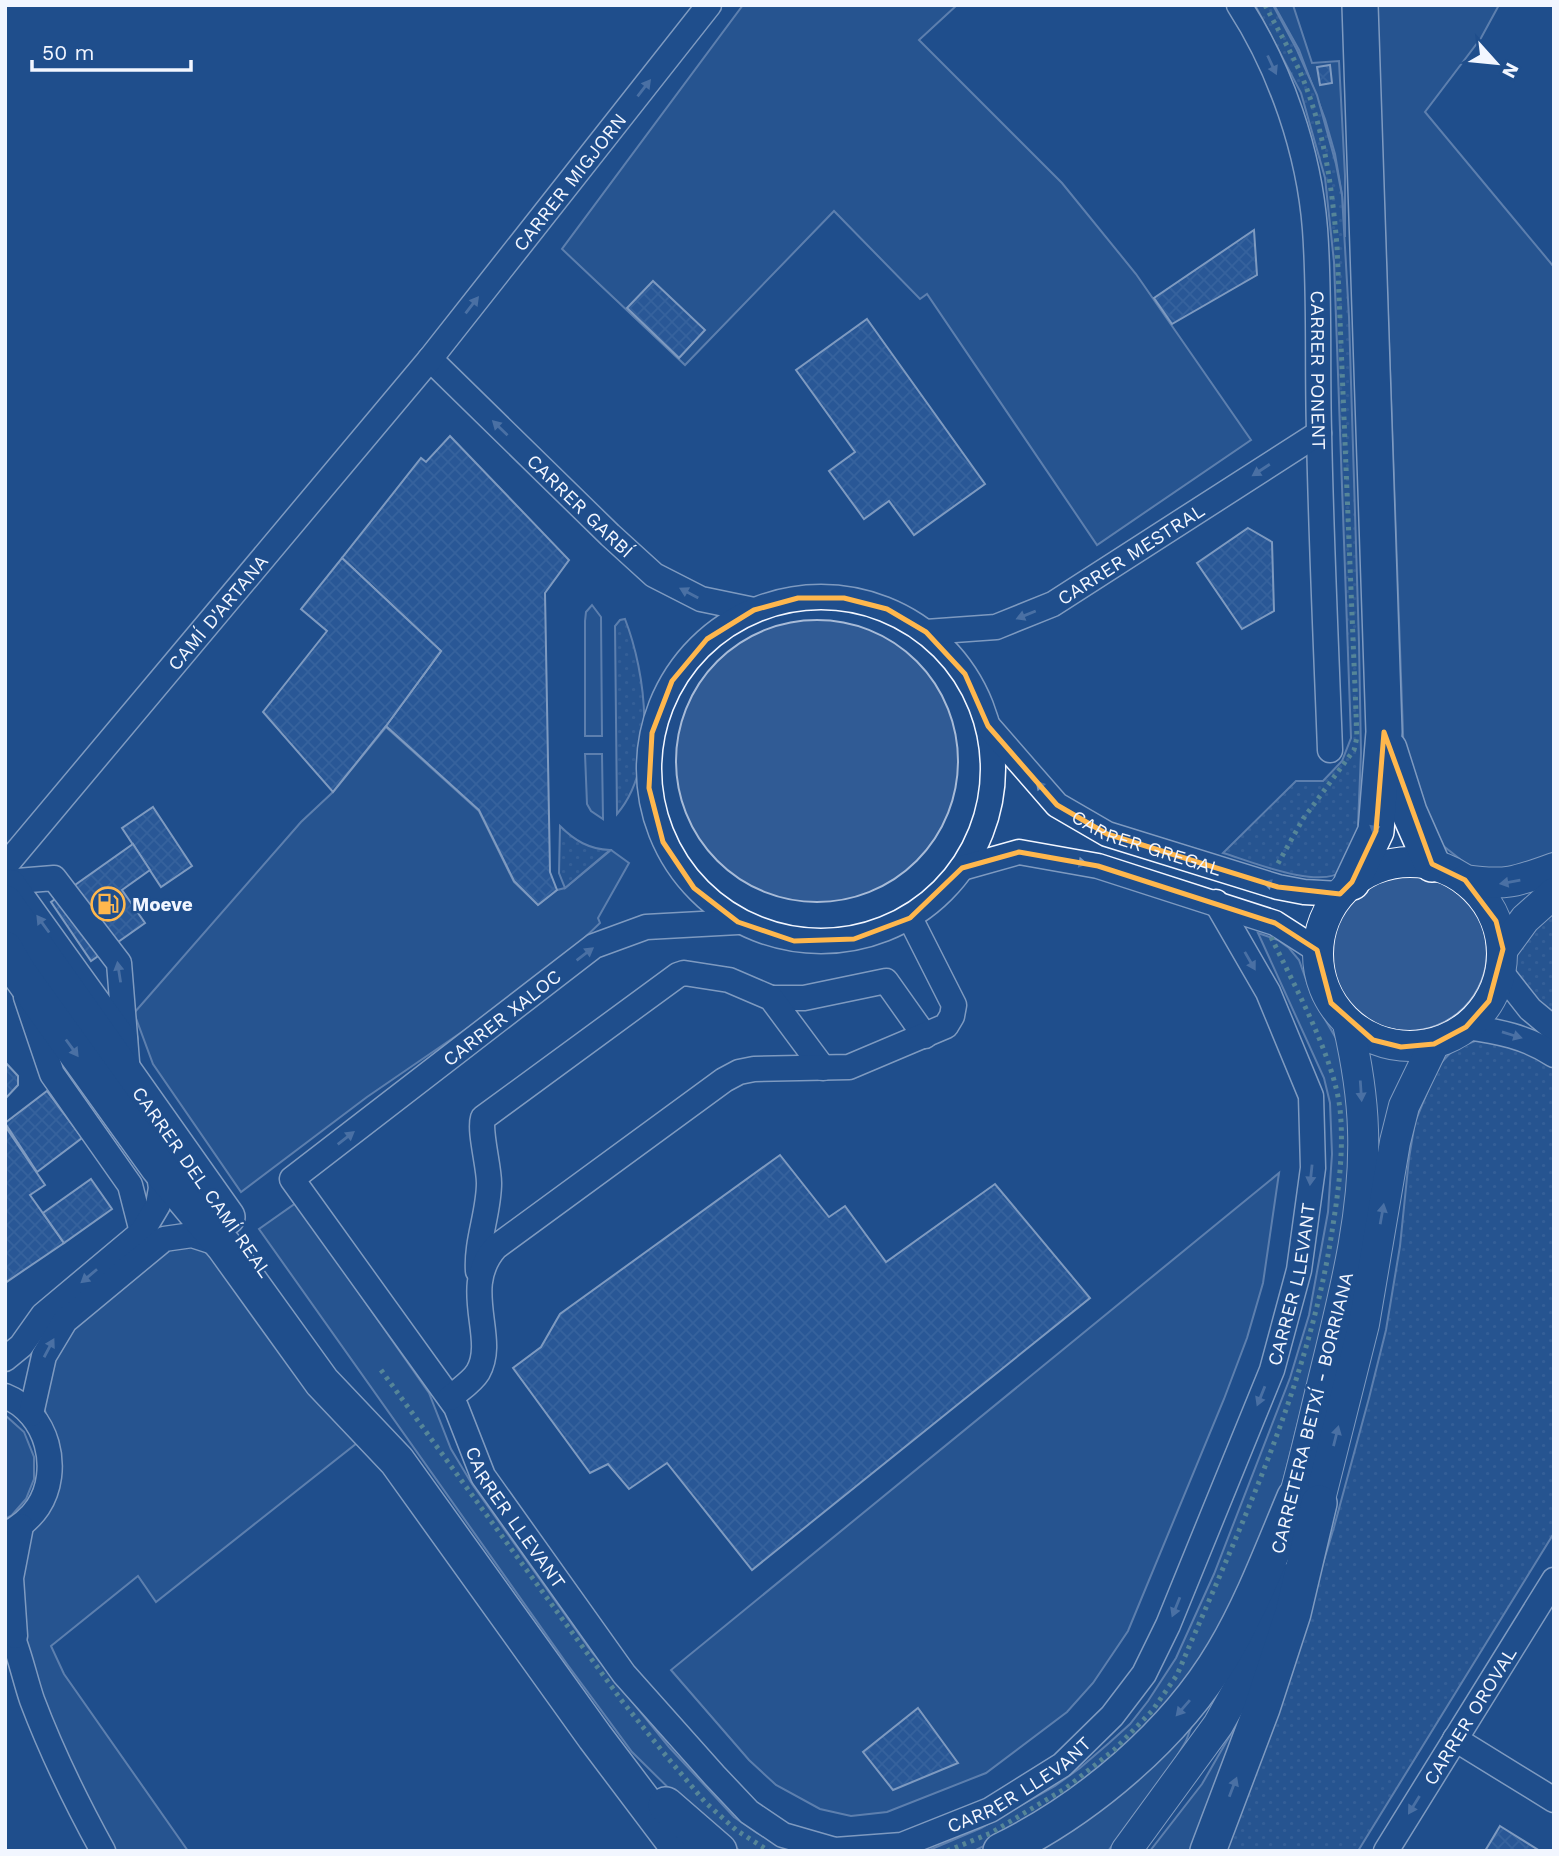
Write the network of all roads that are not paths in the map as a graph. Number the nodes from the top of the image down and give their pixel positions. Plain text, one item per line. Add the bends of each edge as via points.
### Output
1 (709, 5) edge
2 (1239, 5) edge
3 (1360, 5) edge
4 (430, 359) junction
5 (1319, 433) junction
6 (754, 610) junction
7 (926, 632) junction
8 (988, 726) junction
9 (1384, 732) junction
10 (1330, 750) dead end
11 (1432, 864) junction
12 (962, 868) junction
13 (1554, 868) edge
14 (1465, 880) junction
15 (7, 883) edge
16 (1346, 888) junction
17 (1554, 893) edge
18 (1216, 902) junction
19 (910, 918) junction
20 (738, 922) junction
21 (1317, 950) junction
22 (12, 961) edge
23 (1502, 961) junction
24 (771, 999) junction
25 (1348, 1024) junction
26 (1466, 1027) junction
27 (1554, 1029) edge
28 (925, 1036) junction
29 (125, 1040) junction
30 (1434, 1044) junction
31 (1554, 1055) edge
32 (823, 1069) junction
33 (128, 1078) junction
34 (158, 1167) junction
35 (292, 1179) joint
36 (142, 1232) junction
37 (224, 1246) junction
38 (479, 1289) junction
39 (5, 1359) edge
40 (5, 1396) edge
41 (450, 1398) junction
42 (31, 1414) junction
43 (397, 1461) junction
44 (1307, 1500) junction
45 (13, 1530) edge
46 (1554, 1580) edge
47 (10, 1629) edge
48 (595, 1737) junction
49 (1455, 1739) junction
50 (1554, 1800) edge
51 (103, 1851) edge
52 (681, 1851) edge
53 (719, 1851) edge
54 (1001, 1851) edge
55 (1126, 1851) edge
56 (1208, 1851) edge
57 (1386, 1851) edge

4 -> 1 street, CARRER MIGJORN
2 -> 5 street, CARRER PONENT via 1286,98 1308,188 1315,228
3 - 9 highway
6 -> 4 street, CARRER GARBÍ via 701,599 654,575
4 - 15 street, CAMÍ D'ARTANA
5 -> 7 street, CARRER MESTRAL via 1053,604 996,627
5 - 10 street, CARRER PONENT
6 - 7 street via 798,598 844,598 887,609
6 - 20 street via 708,639 672,681 652,733 649,788 663,842 694,888
7 - 8 street via 965,674
8 - 12 street via 993,775 985,824
16 -> 8 street, CARRER GREGAL via 1304,892 1278,887 1107,834 1057,805
9 - 11 highway via 1409,812
9 -> 16 highway via 1376,831
11 - 14 main road
11 - 16 main road via 1405,862 1377,868
12 -> 18 street, CARRER GREGAL via 1019,852 1098,866
12 - 19 street via 939,896
13 -> 14 main road via 1494,885
14 - 23 main road via 1483,898 1496,921
29 -> 15 street
29 -> 15 street via 119,963 54,878
15 - 33 highway, CARRER DEL CAMÍ REAL
16 - 21 main road via 1323,921
17 - 23 main road via 1525,919
18 - 21 street, CARRER GREGAL via 1276,923
18 -> 41 street, CARRER LLEVANT via 1268,992 1311,1096 1313,1168 1299,1270 1272,1370 1168,1625 1144,1674 1112,1716 1062,1765 990,1810 902,1845 835,1850 783,1835 749,1812 624,1674 482,1476
19 - 20 street via 842,940 794,941
19 - 28 street via 954,1004 946,1026
35 -> 20 street, CARRER XALOC via 594,946 646,927
21 - 25 main road via 1320,977 1331,1003
22 -> 34 highway
22 - 36 street via 52,1074 130,1185
23 - 26 main road via 1489,1001
23 - 27 street via 1530,1009
24 - 28 street via 804,998 886,981
24 - 32 street
24 - 38 street via 729,980 678,975 483,1118 489,1190 478,1245
25 - 30 main road via 1373,1040 1401,1047
25 -> 44 main road, CARRETERA BETXÍ - BORRIANA via 1360,1080 1363,1165
26 - 30 main road
26 -> 31 street via 1503,1032
28 - 32 street via 849,1067
29 - 33 street
44 -> 30 main road, CARRETERA BETXÍ - BORRIANA via 1364,1324 1404,1106
32 - 38 street via 754,1069 724,1080 496,1247 483,1268
33 - 43 highway, CARRER DEL CAMÍ REAL
34 - 36 street via 158,1205
34 - 37 highway
35 - 41 street, CARRER LLEVANT
36 -> 39 street via 44,1315
42 -> 37 street via 44,1356 65,1321 164,1239 192,1235
37 - 43 highway via 322,1382
38 - 41 street via 482,1362 474,1377
40 - 42 street
42 - 45 street via 44,1435 50,1459 48,1484 38,1507
43 - 48 highway
44 -> 54 highway via 1224,1652 1181,1710 1139,1754 1069,1812
44 - 55 main road, CARRETERA BETXÍ - BORRIANA via 1278,1608 1250,1668 1218,1725
56 -> 44 highway via 1293,1613
45 - 47 street
46 - 49 street, CARRER OROVAL
47 - 51 street via 53,1755
48 - 52 highway
48 - 53 highway
49 - 50 street
49 -> 57 street, CARRER OROVAL

